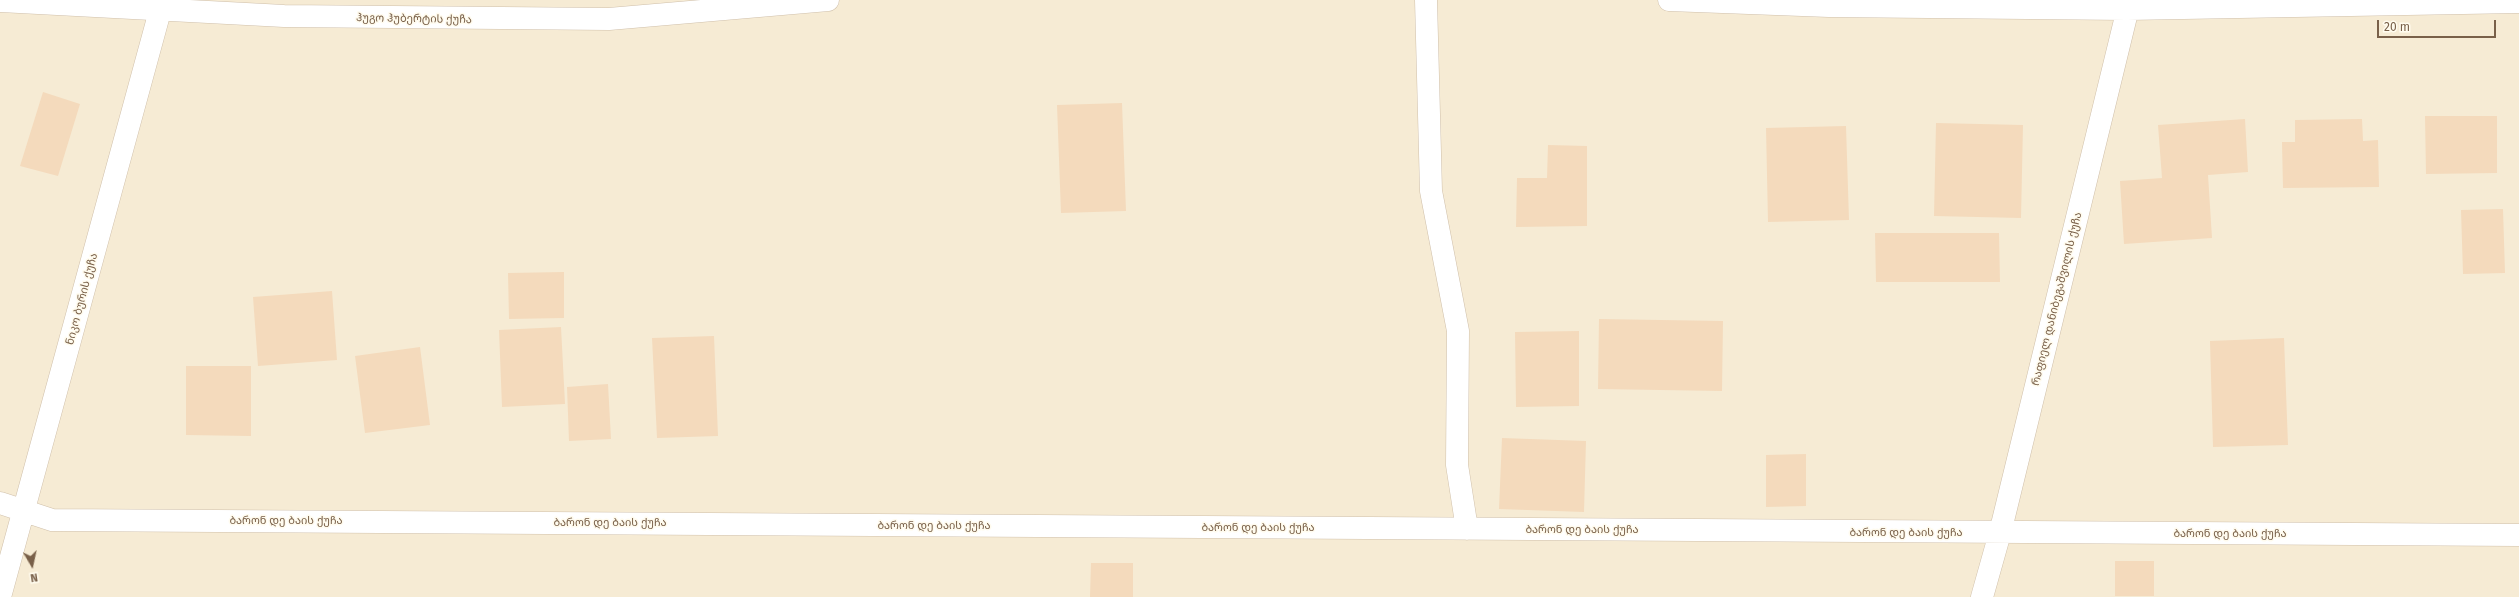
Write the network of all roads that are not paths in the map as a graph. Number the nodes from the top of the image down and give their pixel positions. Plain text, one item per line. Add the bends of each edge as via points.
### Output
1 (828, 0) edge
2 (1426, 0) edge
3 (1669, 0) edge
4 (0, 1) edge
5 (2519, 2) edge
6 (162, 5) edge
7 (2129, 5) edge
8 (0, 503) edge
9 (23, 510) junction
10 (1467, 529) junction
11 (2000, 533) junction
12 (2519, 535) edge
13 (0, 597) edge
14 (1982, 597) edge

1 - 6 street, ჰუგო ჰუბერტის ქუჩა via 609,19 411,19
2 - 10 street via 1431,191 1458,330 1457,465
3 - 7 street via 1829,6
4 - 6 street, ჰუგო ჰუბერტის ქუჩა
5 - 7 street
6 - 9 street, ნიკო ბურის ქუჩა
7 - 11 street, რაფიელ დანიბეგაშვილის ქუჩა
8 - 9 street, ბარონ დე ბაის ქუჩა
9 - 10 street, ბარონ დე ბაის ქუჩა via 52,520
9 - 13 street, ნიკო ბურის ქუჩა
10 - 11 street, ბარონ დე ბაის ქუჩა
11 - 12 street, ბარონ დე ბაის ქუჩა
11 - 14 street, რაფიელ დანიბეგაშვილის ქუჩა

